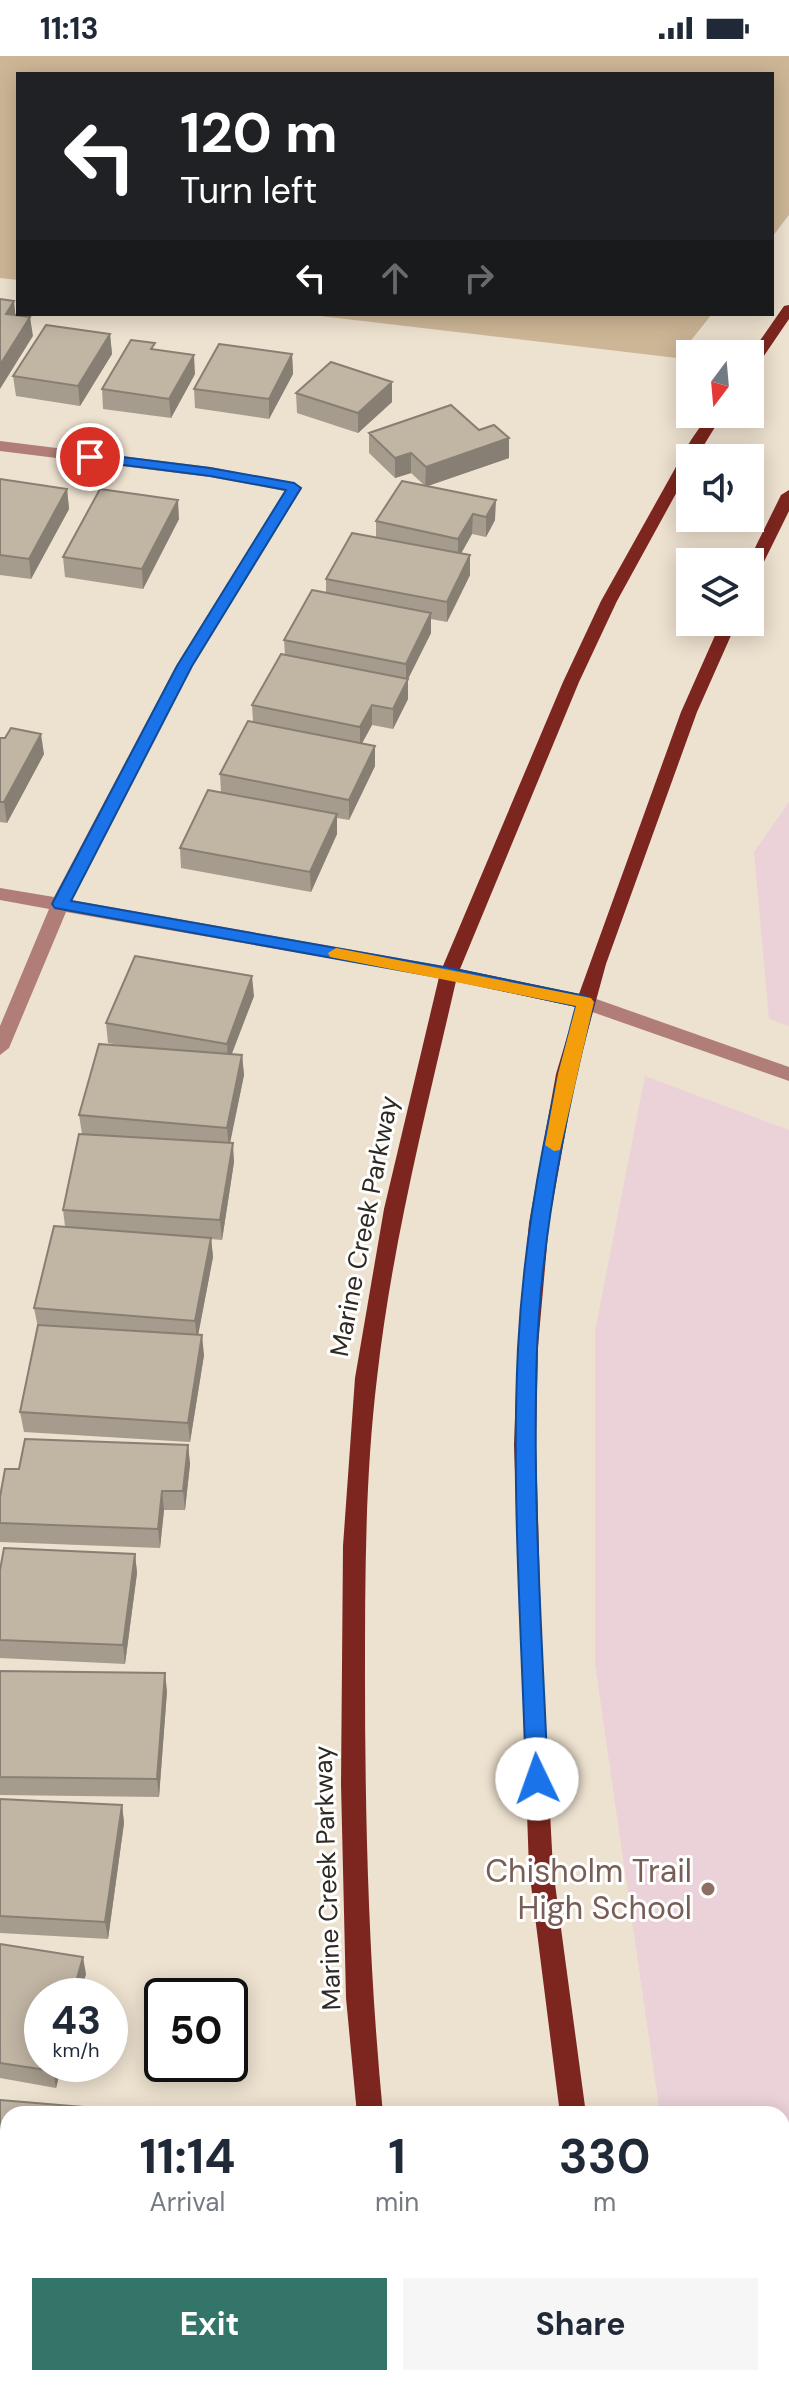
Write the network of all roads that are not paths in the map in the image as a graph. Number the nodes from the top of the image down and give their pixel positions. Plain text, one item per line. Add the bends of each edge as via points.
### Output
1 (789, 309) edge
2 (764, 346) edge
3 (706, 428) edge
4 (0, 446) edge
5 (789, 495) edge
6 (763, 548) edge
7 (723, 636) edge
8 (0, 894) edge
9 (60, 904) junction
10 (449, 973) junction
11 (585, 1002) junction
12 (0, 1048) edge
13 (789, 1074) edge
14 (369, 2106) edge
15 (572, 2106) edge

1 - 2 main road
3 - 10 main road, Marine Creek Parkway via 609,601
4 - 9 street via 294,488 184,666
5 - 6 main road
7 - 11 main road via 689,712
8 - 9 street
9 - 10 street
9 - 12 street
10 - 11 main road
10 - 14 main road, Marine Creek Parkway via 394,1209 366,1378 354,1546 353,1784 359,1998
11 - 13 street
11 - 15 main road via 539,1223 525,1445 541,1869

